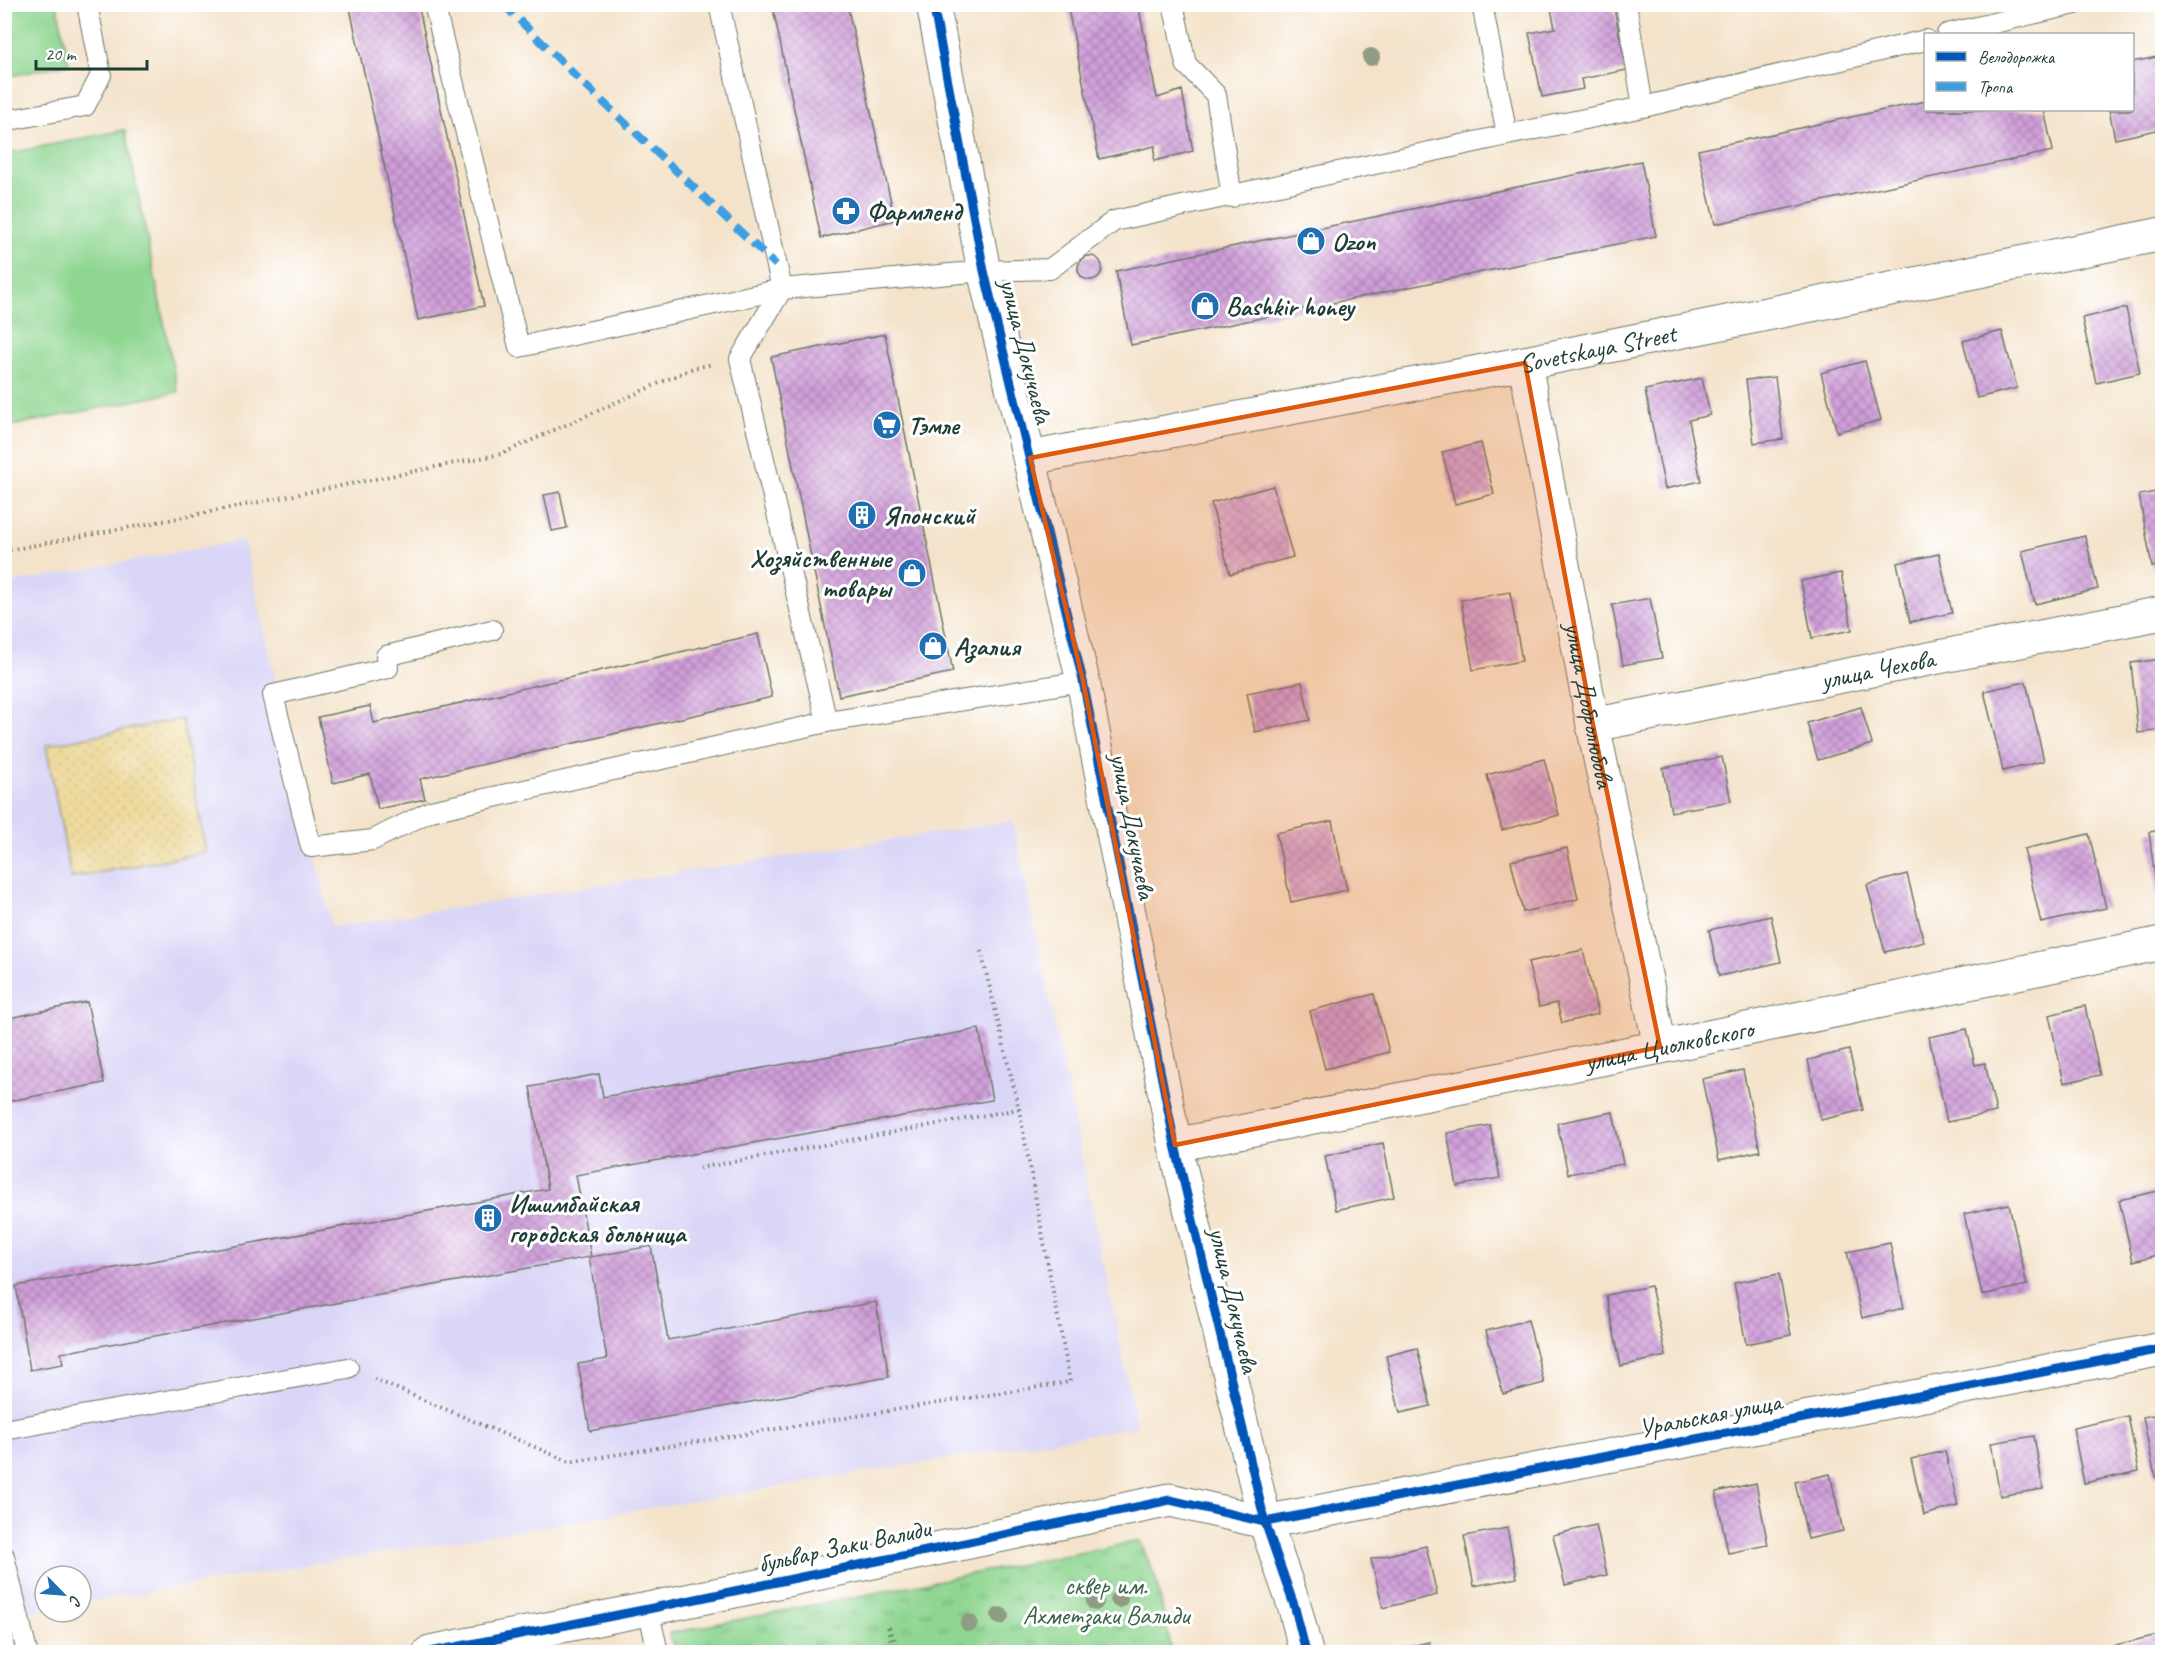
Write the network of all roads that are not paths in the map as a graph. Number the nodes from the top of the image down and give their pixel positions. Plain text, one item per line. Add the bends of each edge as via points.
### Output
1 (87, 4) edge
2 (434, 4) edge
3 (719, 4) edge
4 (933, 4) edge
5 (1173, 4) edge
6 (1482, 4) edge
7 (1626, 4) edge
8 (2075, 4) edge
9 (1951, 33) edge
10 (1924, 40) edge
11 (1643, 107) junction
12 (4, 121) edge
13 (1508, 135) junction
14 (1232, 197) junction
15 (2163, 234) edge
16 (985, 271) junction
17 (782, 288) junction
18 (1525, 363) junction
19 (1030, 458) junction
20 (2163, 613) edge
21 (492, 630) dead end
22 (1083, 681) junction
23 (827, 722) junction
24 (1593, 725) junction
25 (2163, 943) edge
26 (1660, 1047) junction
27 (1175, 1144) junction
28 (2163, 1349) edge
29 (348, 1368) road end
30 (4, 1430) edge
31 (1266, 1522) junction
32 (4, 1556) edge
33 (648, 1609) junction
34 (27, 1653) edge
35 (430, 1653) edge
36 (658, 1653) edge
37 (1306, 1653) edge

1 - 12 lane via 102,75 86,106
2 - 17 lane via 519,347
3 - 17 lane
4 - 16 street, улица Докучаева
5 - 14 lane via 1186,64 1216,95
6 - 13 lane
7 - 11 lane
8 - 9 lane
10 - 11 lane
11 - 13 lane
13 - 14 lane
14 - 16 lane via 1114,221 1050,269
15 - 18 street, Sovetskaya Street
16 - 17 lane
16 - 19 street, улица Докучаева
17 - 23 lane via 740,358
18 - 19 street, Sovetskaya Street
18 - 24 street, улица Добролюбова
19 - 22 street, улица Докучаева
20 - 24 street, улица Чехова
21 - 23 lane via 386,656 388,668 273,695 311,847 373,840 431,811
22 - 23 lane
22 - 27 street, улица Докучаева
24 - 26 street, улица Добролюбова
25 - 26 street, улица Циолковского
26 - 27 street, улица Циолковского
27 - 31 street, улица Докучаева
28 - 31 street, Уральская улица
29 - 30 lane
31 - 33 street, бульвар Заки Валиди via 1170,1500
31 - 37 street, улица Докучаева
32 - 34 lane
33 - 35 street, бульвар Заки Валиди
33 - 36 lane

